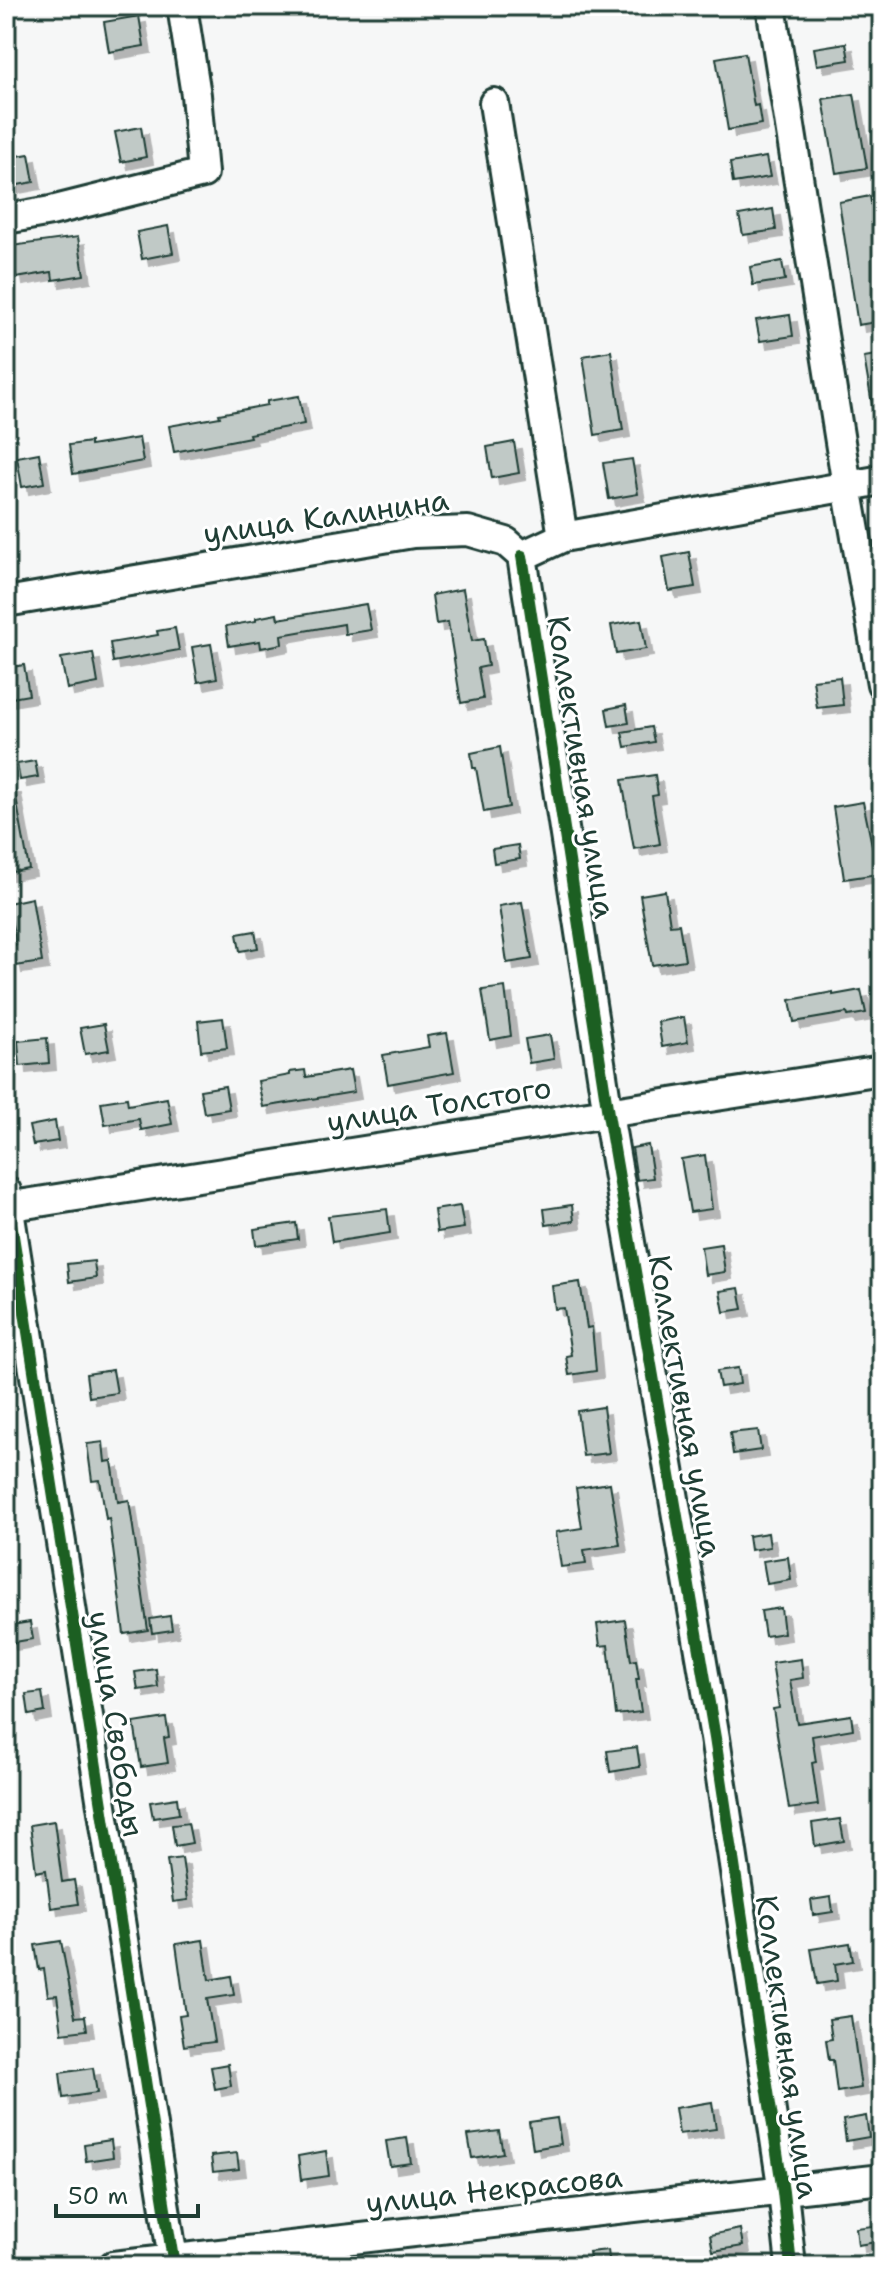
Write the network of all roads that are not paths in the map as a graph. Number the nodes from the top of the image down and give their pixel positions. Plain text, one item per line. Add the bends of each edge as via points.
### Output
1 (182, 6) edge
2 (771, 6) edge
3 (494, 103) dead end
4 (6, 219) edge
5 (882, 480) edge
6 (847, 486) junction
7 (563, 537) junction
8 (522, 556) junction
9 (6, 602) edge
10 (882, 684) edge
11 (882, 1070) edge
12 (608, 1114) junction
13 (7, 1201) edge
14 (882, 2179) edge
15 (783, 2192) junction
16 (173, 2263) edge
17 (113, 2266) edge
18 (791, 2266) edge

1 - 4 street via 203,173
2 - 6 street
3 - 7 street
5 - 6 street
6 - 7 street
6 - 10 street
7 - 8 street
8 - 9 street, улица Калинина via 506,542 468,531 413,533
8 - 12 street, Коллективная улица
11 - 12 street, улица Толстого
12 - 13 street, улица Толстого
12 - 15 street, Коллективная улица via 715,1738
13 - 16 street, улица Свободы
14 - 15 street, улица Некрасова
15 - 16 street, улица Некрасова
15 - 18 street, Коллективная улица
16 - 17 street, улица Некрасова

